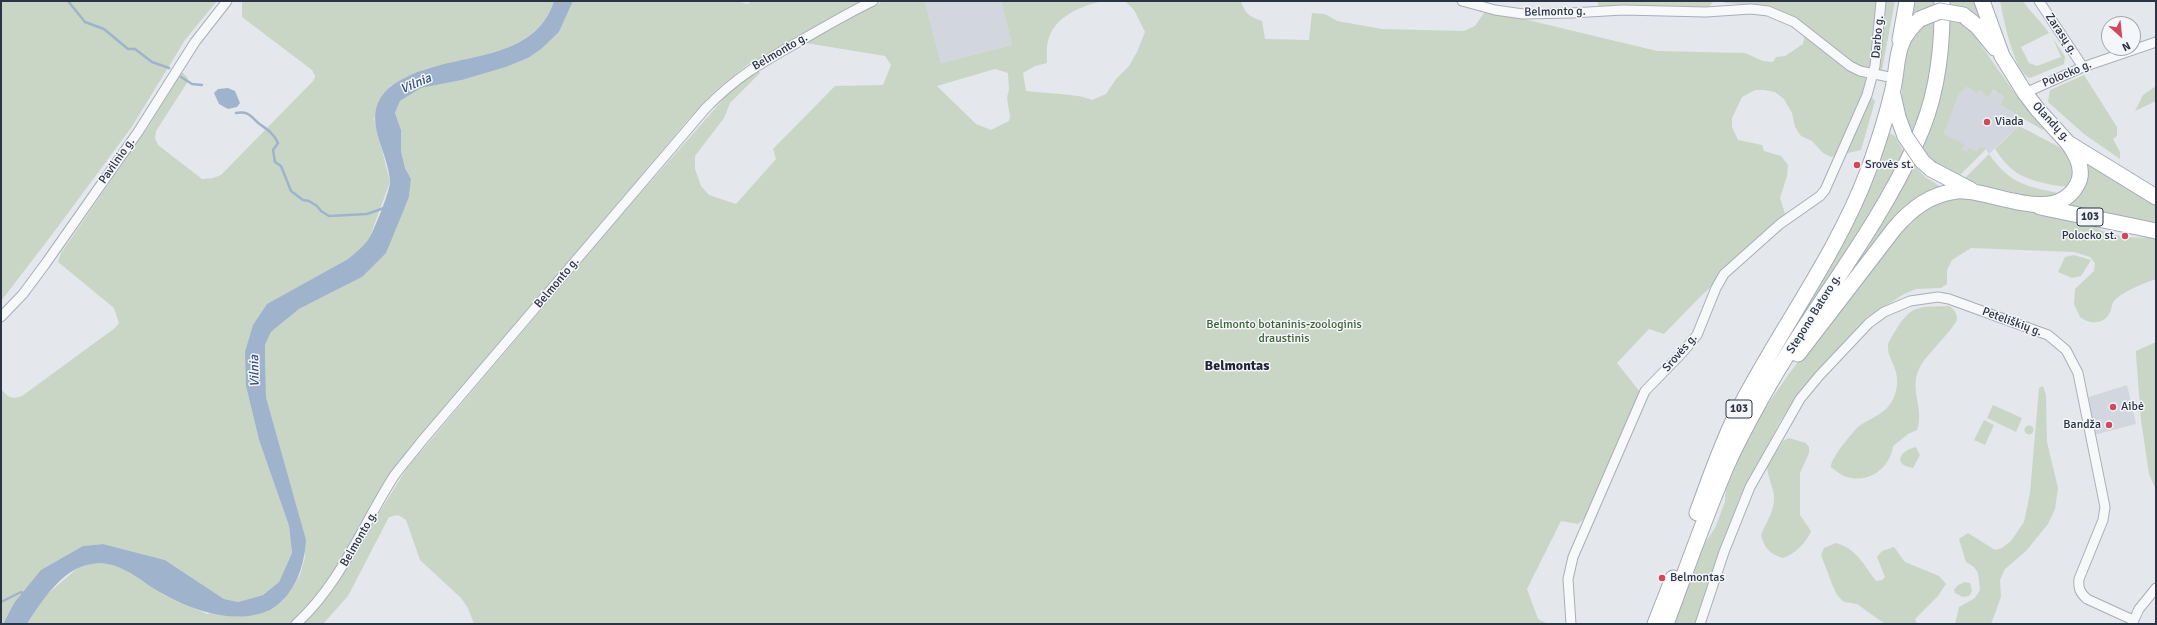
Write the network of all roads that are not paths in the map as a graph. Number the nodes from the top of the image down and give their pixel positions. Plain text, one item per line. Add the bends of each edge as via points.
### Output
1 (227, 1) edge
2 (873, 1) edge
3 (1462, 1) edge
4 (1881, 1) edge
5 (1907, 1) edge
6 (1942, 1) edge
7 (1982, 1) edge
8 (2039, 1) edge
9 (2156, 42) edge
10 (1899, 49) junction
11 (2002, 56) junction
12 (2083, 66) junction
13 (1873, 74) junction
14 (1893, 85) junction
15 (2025, 93) junction
16 (2068, 143) junction
17 (1971, 190) junction
18 (2156, 197) edge
19 (2023, 204) junction
20 (2156, 231) edge
21 (1, 317) edge
22 (1754, 413) junction
23 (2156, 588) edge
24 (2133, 622) edge
25 (1702, 623) edge
26 (296, 624) edge
27 (1571, 624) edge
28 (1655, 624) edge
29 (1666, 624) edge

1 - 21 street, Pavilnio g. via 195,42 138,132 46,263 23,294
2 - 26 street, Belmonto g. via 749,69 705,108 420,442 394,476 338,573
3 - 13 street, Belmonto g. via 1523,14 1623,10 1768,11 1794,22 1850,66
4 - 13 street, Darbo g.
5 - 10 main road
6 - 22 main road, Stepono Batoro g. via 1941,42 1934,87 1917,142 1879,210
7 - 11 main road
8 - 12 street, Zarasų g.
9 - 12 street, Polocko g.
10 - 11 main road, 103, bridge via 1920,20 1940,11 1963,15 1977,26
10 - 14 main road, 103
11 - 15 main road, Olandų g. / 103
12 - 15 street, Polocko g.
13 - 14 street, Belmonto g.
13 - 27 street, Srovės g. via 1866,98 1825,190 1780,224 1732,266 1716,288 1697,335 1645,391 1571,563 1568,594
14 - 17 main road, bridge via 1898,118 1905,136 1922,161
14 - 28 main road, Stepono Batoro g. / 103 via 1855,203 1738,410
15 - 16 main road, Olandų g. / 103
16 - 18 main road, Olandų g. / 103
16 - 19 main road, 103 via 2076,153 2080,168 2079,180 2073,191 2050,203
17 - 19 main road, 103
17 - 22 main road, 103 via 1956,191 1932,198 1903,218
19 - 20 main road, 103
22 - 29 main road, Stepono Batoro g. / 103 via 1724,470
23 - 24 street
24 - 25 street, Peteliškių g. via 2096,605 2079,590 2079,579 2103,520 2105,507 2078,372 2066,350 2048,335 1938,297 1910,301 1884,312 1869,323 1800,399 1750,487 1724,552

